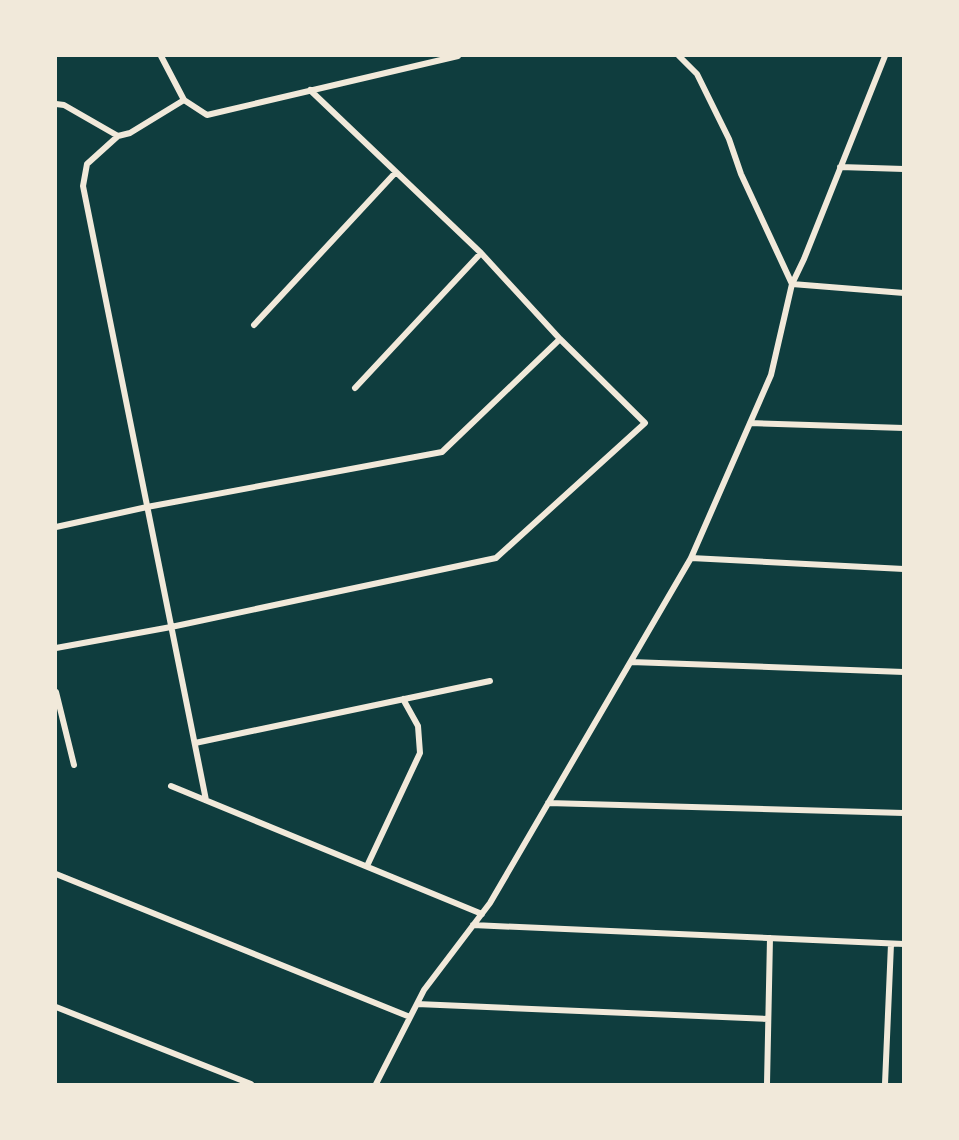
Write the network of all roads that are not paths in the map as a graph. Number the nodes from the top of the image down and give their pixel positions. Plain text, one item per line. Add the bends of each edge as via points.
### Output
1 (161, 56) edge
2 (458, 56) edge
3 (679, 56) edge
4 (885, 56) edge
5 (445, 57) edge
6 (310, 90) junction
7 (184, 100) junction
8 (56, 104) edge
9 (118, 136) junction
10 (840, 167) junction
11 (903, 169) edge
12 (396, 172) junction
13 (481, 253) junction
14 (792, 284) junction
15 (903, 293) edge
16 (254, 325) dead end
17 (561, 339) junction
18 (354, 388) dead end
19 (750, 423) junction
20 (903, 428) edge
21 (147, 507) junction
22 (56, 527) edge
23 (691, 558) junction
24 (903, 569) edge
25 (171, 627) junction
26 (56, 648) edge
27 (631, 662) junction
28 (903, 672) edge
29 (490, 681) dead end
30 (56, 692) edge
31 (403, 699) junction
32 (195, 743) junction
33 (74, 765) dead end
34 (171, 786) dead end
35 (206, 800) junction
36 (548, 803) junction
37 (903, 813) edge
38 (367, 866) junction
39 (56, 874) edge
40 (482, 914) junction
41 (473, 926) junction
42 (770, 938) junction
43 (891, 944) junction
44 (903, 945) edge
45 (417, 1004) junction
46 (56, 1006) edge
47 (410, 1017) junction
48 (768, 1019) junction
49 (251, 1084) edge
50 (376, 1084) edge
51 (767, 1084) edge
52 (885, 1084) edge

1 - 7 street
2 - 5 street
3 - 14 street via 697,74 706,92
4 - 10 street
5 - 6 street
6 - 7 street via 207,115
6 - 12 street
7 - 9 street via 130,133
8 - 9 street
9 - 21 street via 87,164 83,186
10 - 11 street
10 - 14 street
12 - 13 street
12 - 16 street
13 - 17 street
13 - 18 street
14 - 15 street
14 - 19 street via 771,375
17 - 21 street via 442,452
17 - 25 street via 645,423 496,558
19 - 20 street
19 - 23 street
21 - 22 street
21 - 25 street
23 - 24 street
23 - 27 street
25 - 26 street
25 - 32 street
27 - 28 street
27 - 36 street
29 - 31 street
30 - 33 street
31 - 32 street
31 - 38 street via 418,726 420,753
32 - 35 street
34 - 35 street
35 - 38 street
36 - 37 street
36 - 40 street
38 - 40 street
39 - 47 street
40 - 41 street
41 - 42 street
41 - 45 street
42 - 43 street
42 - 48 street
43 - 44 street
43 - 52 street
45 - 47 street
45 - 48 street
46 - 49 street
47 - 50 street
48 - 51 street

